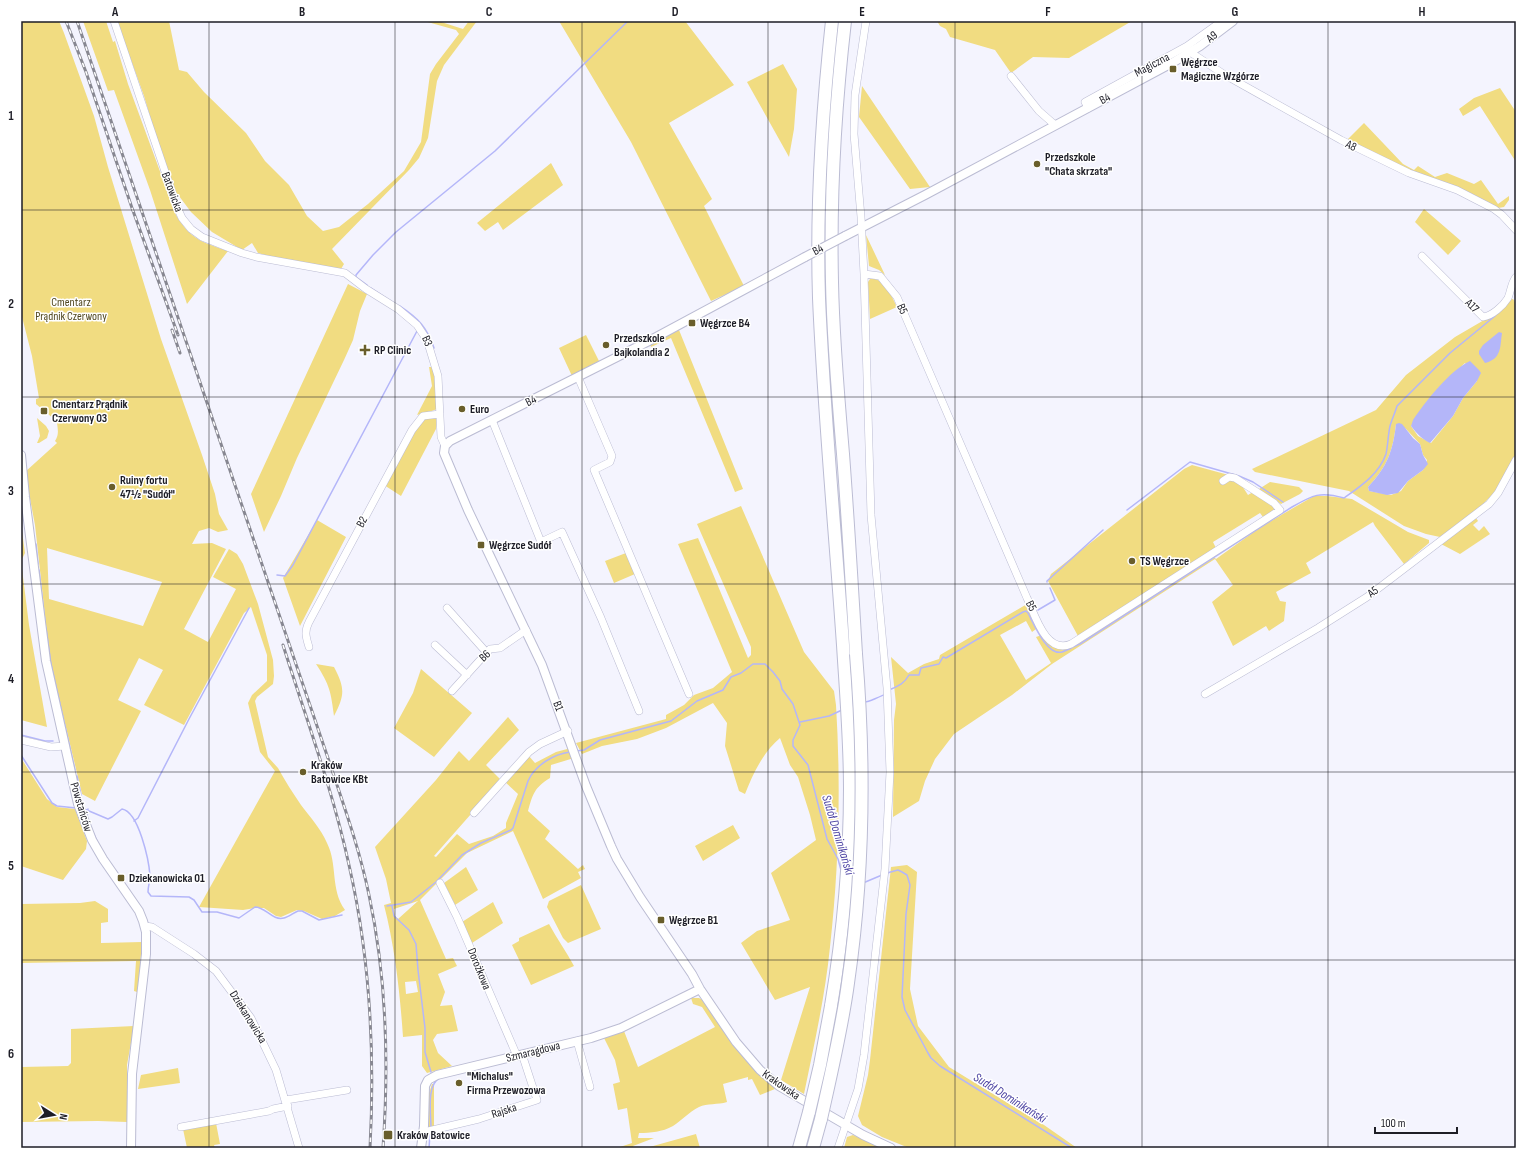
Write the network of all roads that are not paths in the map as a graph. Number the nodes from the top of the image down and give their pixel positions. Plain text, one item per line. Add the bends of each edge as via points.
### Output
1 (114, 21) edge
2 (832, 21) edge
3 (845, 21) edge
4 (866, 21) edge
5 (1222, 21) edge
6 (1233, 21) edge
7 (1190, 52) junction
8 (1011, 76) dead end
9 (1088, 108) junction
10 (1055, 125) junction
11 (862, 228) junction
12 (1515, 228) edge
13 (1422, 256) dead end
14 (346, 273) joint
15 (864, 274) junction
16 (1516, 277) edge
17 (578, 377) junction
18 (440, 414) junction
19 (492, 420) junction
20 (446, 446) junction
21 (21, 455) edge
22 (1516, 460) edge
23 (1223, 481) dead end
24 (447, 608) dead end
25 (526, 630) junction
26 (435, 645) dead end
27 (309, 647) dead end
28 (487, 653) junction
29 (467, 675) junction
30 (452, 691) dead end
31 (689, 694) dead end
32 (1205, 694) dead end
33 (639, 711) dead end
34 (568, 731) junction
35 (21, 740) edge
36 (65, 746) junction
37 (474, 813) dead end
38 (440, 884) dead end
39 (145, 926) junction
40 (682, 960) joint
41 (700, 990) junction
42 (577, 1041) junction
43 (520, 1055) junction
44 (590, 1087) dead end
45 (347, 1090) dead end
46 (287, 1103) junction
47 (273, 1109) junction
48 (212, 1118) dead end
49 (845, 1125) junction
50 (181, 1127) dead end
51 (424, 1132) junction
52 (131, 1148) edge
53 (299, 1148) edge
54 (421, 1148) edge
55 (799, 1148) edge
56 (813, 1148) edge
57 (838, 1148) edge
58 (891, 1148) edge

1 - 14 street, Batowicka via 177,207 191,229 202,237 242,254
2 - 55 highway, bridge via 822,132 819,259 849,752 848,865 834,993
3 - 56 highway, bridge via 834,146 832,281 856,654 862,766 862,835 853,949 842,1022
4 - 11 street via 857,72 853,116
5 - 9 street, Magiczna via 1187,46 1085,102
6 - 7 street, A9
7 - 9 street, B4
7 - 12 street, A8 via 1225,75 1341,140 1410,173 1457,190 1494,209
8 - 10 street via 1039,111
9 - 10 street, B4
10 - 11 street, B4
11 - 15 street
11 - 17 street, B4, bridge
13 - 16 street, A17 via 1482,317 1500,308 1508,298
14 - 18 street, B3 via 398,309 423,333 438,376
15 - 23 street, B5 via 880,276 897,297 1027,598 1047,637 1054,644 1071,644 1280,510 1274,503 1235,478 1229,477
15 - 49 street via 871,508 887,692 890,772 884,881 860,1075 856,1097
17 - 19 street, B4
17 - 31 street via 612,456 610,462 594,470
18 - 20 street, B3 via 441,437
18 - 27 street, B2 via 423,416 412,430 309,622 305,631
19 - 20 street, B4 via 450,441
19 - 33 street via 541,542 562,532 624,670
20 - 25 street, B1 via 444,453 449,468
21 - 36 street, Powstańców via 46,661
22 - 32 street, A5 via 1489,504 1367,597
24 - 28 street
25 - 28 street, B6 via 500,648 490,649
25 - 34 street, B1
26 - 29 street
28 - 29 street, B6
29 - 30 street, B6
34 - 37 street via 529,752
34 - 40 street, B1 via 586,786 617,859
35 - 36 street via 51,747
36 - 39 street, Powstańców via 78,804 95,845 139,911
38 - 43 street, Dorożkowa
39 - 46 street, Dziekanowicka via 152,927 194,954 219,974 260,1034
39 - 52 street, Powstańców via 146,954 132,1074
40 - 41 street, Krakowska
41 - 42 street, Szmaragdowa via 621,1028
41 - 49 street, Krakowska via 736,1042 763,1073 779,1086
42 - 43 street, Szmaragdowa
42 - 44 street
43 - 51 street, Szmaragdowa via 431,1078 425,1086
43 - 51 street, Rajska via 537,1100 479,1119
45 - 46 street
46 - 47 street
46 - 53 street, Dziekanowicka
47 - 48 street
47 - 50 street
49 - 57 street
49 - 58 street, Krakowska
51 - 54 street, Szmaragdowa

